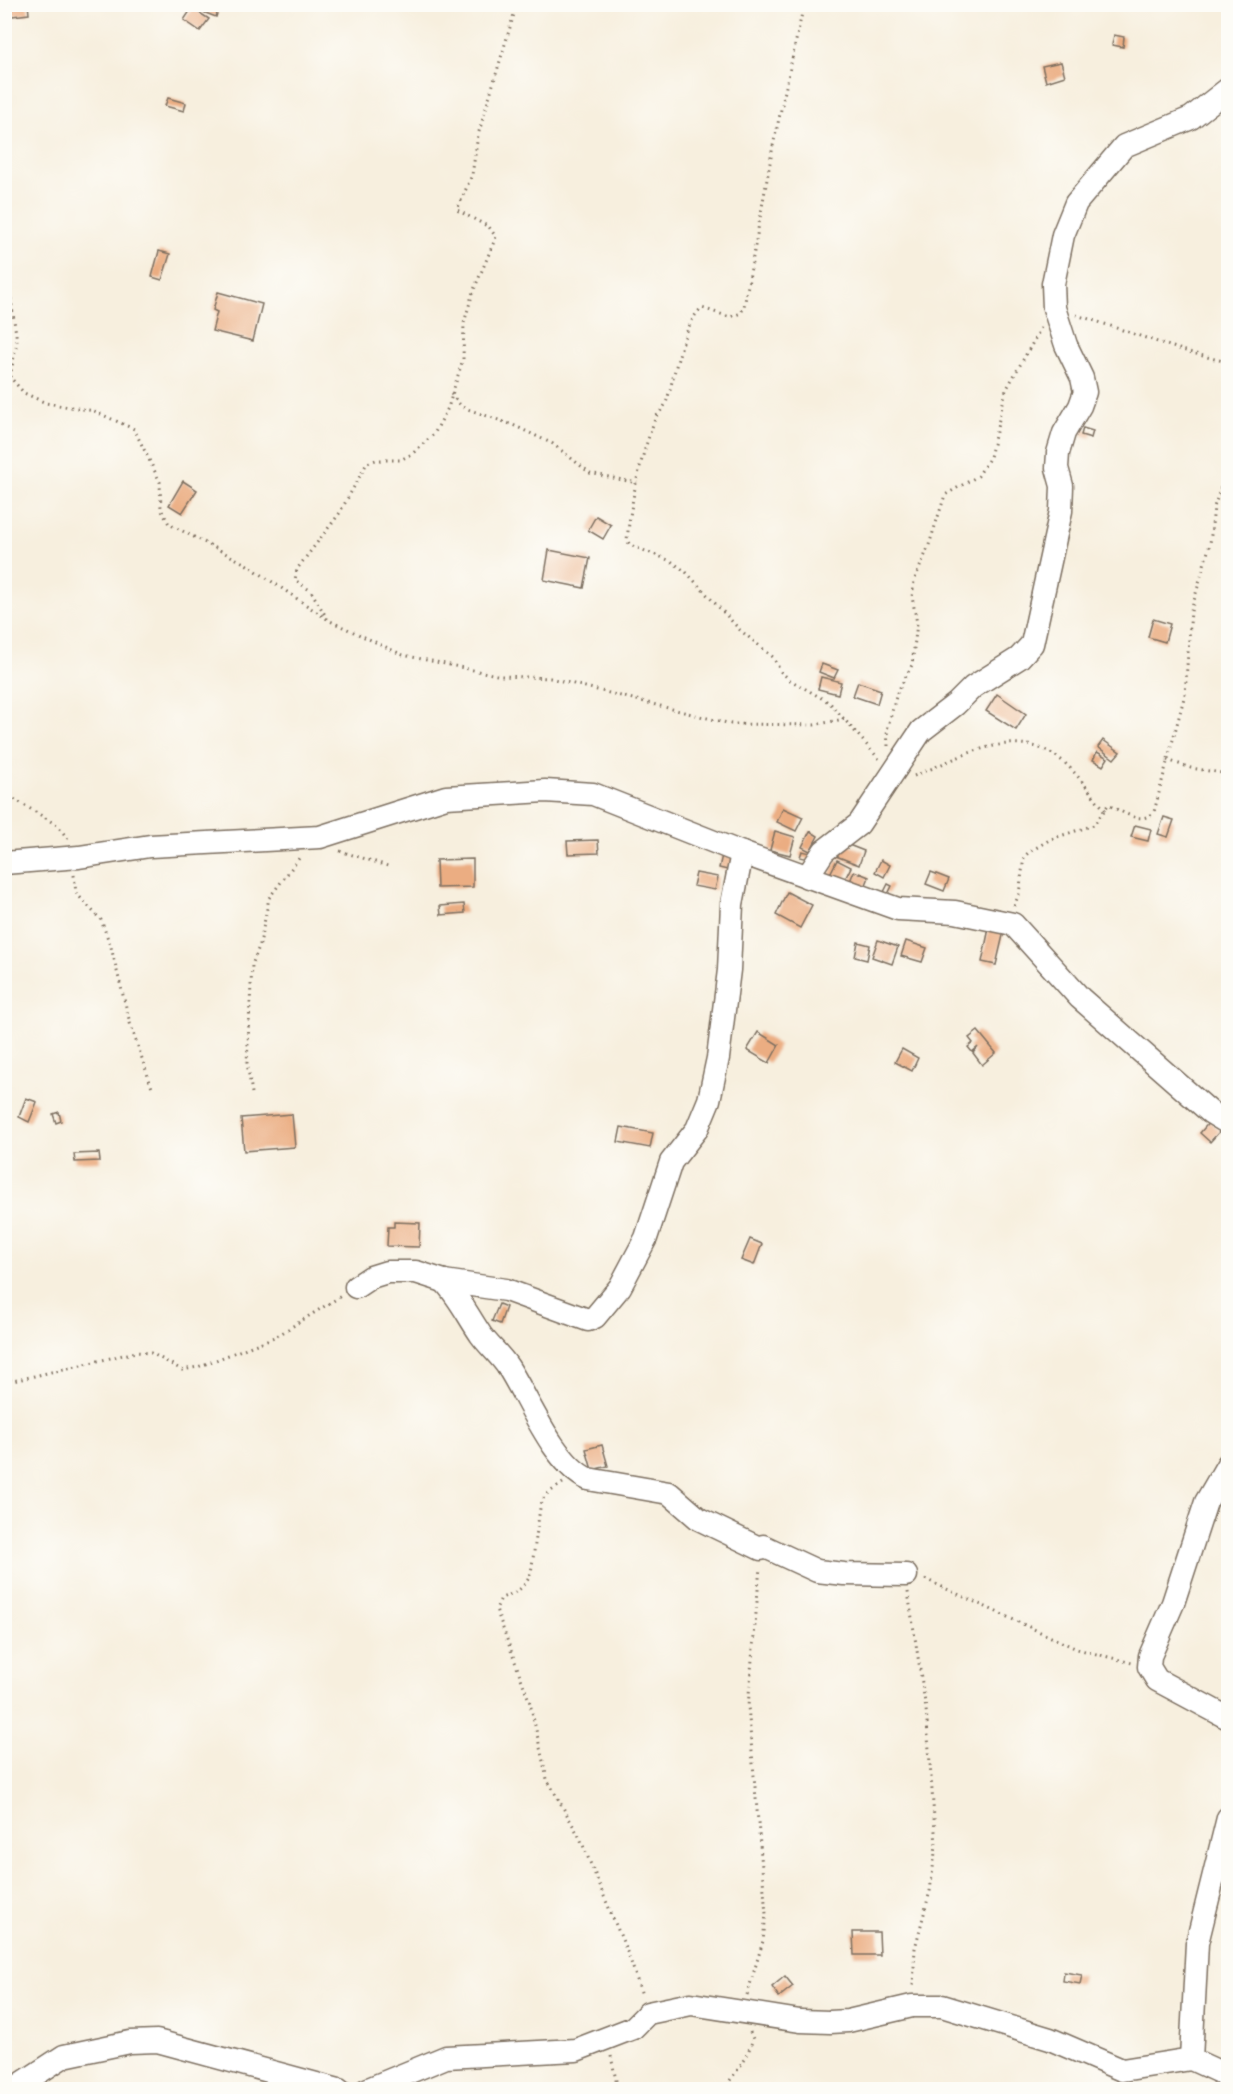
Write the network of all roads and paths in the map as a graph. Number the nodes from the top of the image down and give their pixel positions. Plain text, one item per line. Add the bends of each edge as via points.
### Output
1 (517, 4) edge
2 (804, 4) edge
3 (1228, 89) edge
4 (4, 252) edge
5 (1055, 311) junction
6 (1228, 362) edge
7 (451, 393) junction
8 (1228, 467) edge
9 (637, 483) junction
10 (328, 620) junction
11 (844, 720) junction
12 (888, 748) dead end
13 (1167, 760) junction
14 (1228, 774) edge
15 (902, 776) junction
16 (4, 793) edge
17 (1104, 810) junction
18 (329, 844) junction
19 (742, 853) junction
20 (81, 856) junction
21 (4, 863) edge
22 (391, 867) dead end
23 (807, 877) junction
24 (1002, 922) junction
25 (152, 1088) dead end
26 (252, 1093) dead end
27 (1228, 1123) edge
28 (444, 1281) junction
29 (356, 1287) joint
30 (4, 1378) edge
31 (1228, 1464) edge
32 (578, 1474) junction
33 (763, 1546) junction
34 (906, 1575) junction
35 (1149, 1667) junction
36 (1228, 1718) edge
37 (1228, 1818) edge
38 (912, 2006) junction
39 (741, 2010) junction
40 (648, 2013) junction
41 (609, 2039) junction
42 (1191, 2059) junction
43 (1228, 2076) edge
44 (12, 2090) edge
45 (339, 2090) edge
46 (366, 2090) edge
47 (618, 2090) edge
48 (723, 2090) edge

1 - 7 path via 478,135 472,175 457,210 489,227 496,237 464,323 463,359
2 - 9 path via 772,146 744,307 741,314 730,317 706,309 697,312 681,348 666,403 654,422
3 - 5 street via 1191,118 1124,146 1081,195 1057,254
4 - 10 path via 17,341 10,377 16,386 46,403 94,411 134,429 160,482 161,509 170,524 246,564
5 - 6 path
5 - 12 path via 1006,390 990,457 978,476 945,495 914,581 912,597 917,623 912,665 897,693 887,730
5 - 15 street via 1085,392 1058,453 1061,510 1032,644 921,731
7 - 9 path via 462,407 553,444 590,473
7 - 10 path via 441,421 424,445 400,460 367,463 339,514 297,569 296,580 311,591
8 - 13 path via 1214,507 1206,562 1191,611 1185,694
9 - 11 path via 628,543 671,561 686,572 740,630 773,657 781,672 830,703
10 - 11 path via 415,658 501,676 550,678 731,724 814,725
11 - 15 path
13 - 14 path
13 - 17 path via 1160,794 1150,816 1138,818 1109,805
15 - 17 path via 978,748 1027,746 1047,750 1066,764
15 - 23 street via 859,824 824,851
16 - 20 path via 57,825
17 - 24 path via 1094,825 1035,846 1024,857 1017,903
18 - 19 street via 446,797 545,791 593,795
18 - 20 street via 150,846
18 - 22 path
18 - 26 path via 313,840 279,884 264,913 260,944 252,965 247,1063
19 - 23 street
19 - 28 street via 732,904 718,1058 709,1100 697,1129 671,1162 646,1238 620,1287 588,1320 506,1290
20 - 21 street
20 - 25 path via 74,870 75,888 80,899 101,920
23 - 24 street via 898,909 955,912
24 - 27 street via 1018,928 1080,998 1210,1112
28 - 29 street via 403,1270 371,1277
28 - 32 street via 508,1367 551,1440
29 - 30 path via 277,1336 198,1367 182,1370 151,1353 136,1352 13,1381
31 - 35 street via 1197,1523
32 - 33 street via 669,1493 699,1519 743,1542 761,1549
32 - 40 path via 541,1501 531,1573 516,1593 501,1598 496,1609 530,1703 547,1779 580,1838
33 - 34 street via 818,1571
33 - 39 path via 748,1706 766,1914 763,1941
34 - 35 path via 935,1583 1077,1649
34 - 38 path via 926,1709 936,1845 930,1891 915,1948
35 - 36 street via 1157,1680
37 - 42 street via 1197,1943
38 - 39 street via 830,2022 800,2021
38 - 42 street via 942,2006 974,2015 1050,2039 1122,2070
39 - 40 street via 691,2004
39 - 48 path via 753,2039 746,2058
40 - 41 street via 633,2028
41 - 46 street via 576,2050 446,2057
41 - 47 path
42 - 43 street
44 - 45 street via 64,2056 130,2042 157,2041

